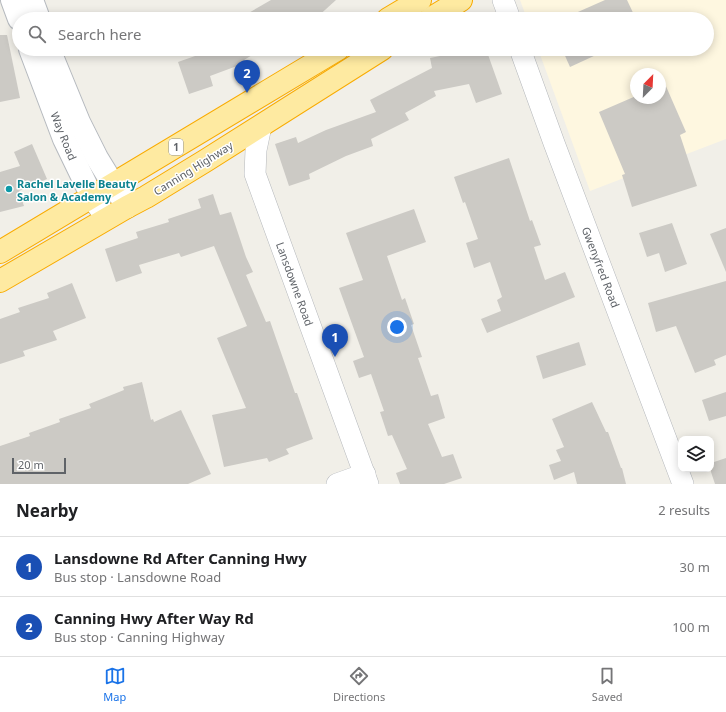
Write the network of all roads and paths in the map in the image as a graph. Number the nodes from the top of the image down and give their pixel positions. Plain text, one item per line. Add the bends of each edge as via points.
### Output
1 (12, 0) edge
2 (32, 0) edge
3 (420, 0) edge
4 (461, 0) edge
5 (503, 0) edge
6 (16, 12) edge
7 (36, 12) edge
8 (400, 12) edge
9 (441, 12) edge
10 (507, 12) edge
11 (33, 56) edge
12 (53, 56) edge
13 (326, 56) edge
14 (371, 56) edge
15 (523, 56) edge
16 (261, 126) junction
17 (113, 184) junction
18 (92, 198) junction
19 (127, 207) junction
20 (107, 218) junction
21 (0, 252) edge
22 (0, 281) edge
23 (366, 479) edge
24 (337, 484) edge
25 (683, 484) edge

1 - 6 main road
2 - 7 main road
3 - 8 highway
4 - 9 highway
5 - 10 street
11 - 18 main road, Way Road via 64,139
12 - 17 main road, Way Road via 79,122
13 - 17 highway, 1
14 - 16 highway, Canning Highway
15 - 25 street, Gwenyfred Road
16 - 19 highway, Canning Highway
16 - 23 street, Lansdowne Road via 255,174
17 - 18 highway, 1
17 - 19 main road, Way Road
18 - 20 main road, Way Road
18 - 21 highway, 1
19 - 20 highway, Canning Highway
20 - 22 highway, Canning Highway
23 - 24 street

